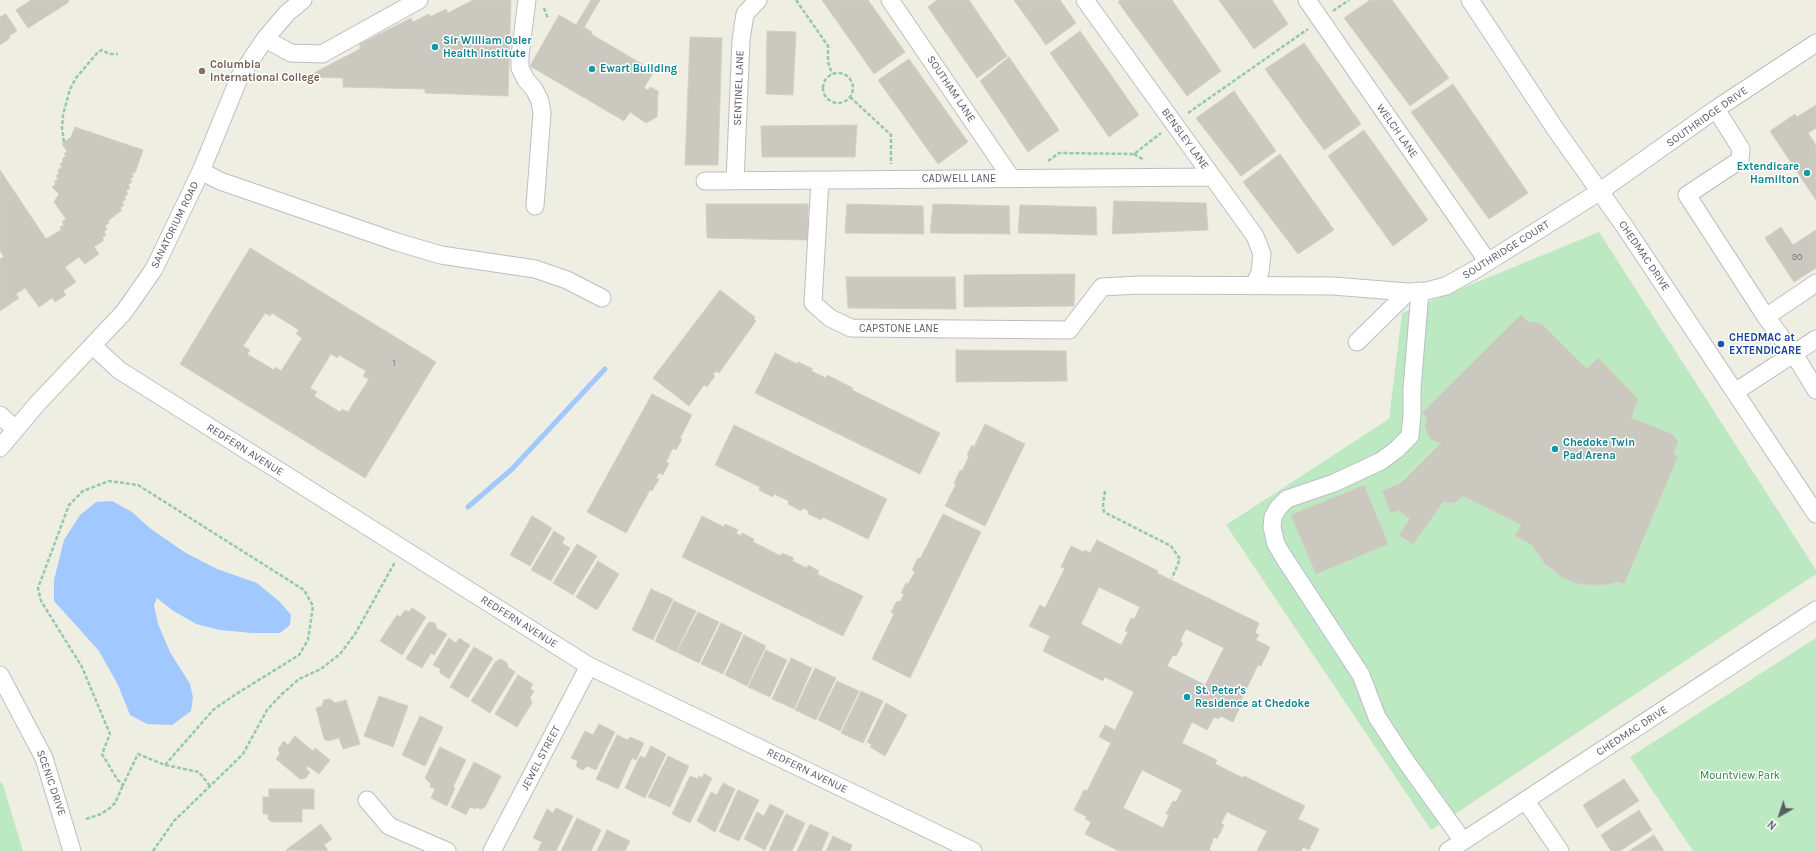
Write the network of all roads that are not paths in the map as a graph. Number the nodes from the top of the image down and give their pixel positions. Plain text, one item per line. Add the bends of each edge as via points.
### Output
1 (303, 0) edge
2 (419, 0) edge
3 (527, 0) edge
4 (758, 0) edge
5 (890, 0) edge
6 (1085, 0) edge
7 (1307, 0) edge
8 (1470, 0) edge
9 (265, 39) junction
10 (1816, 43) edge
11 (1716, 109) junction
12 (201, 171) junction
13 (1212, 177) junction
14 (1012, 179) junction
15 (820, 180) junction
16 (705, 181) dead end
17 (735, 181) junction
18 (1599, 192) junction
19 (535, 206) dead end
20 (1488, 262) junction
21 (1816, 283) edge
22 (1254, 286) junction
23 (1414, 291) junction
24 (602, 298) dead end
25 (1766, 317) junction
26 (1069, 330) joint
27 (1816, 339) edge
28 (1358, 342) dead end
29 (93, 346) junction
30 (1794, 354) junction
31 (1816, 390) edge
32 (1735, 392) junction
33 (0, 415) edge
34 (15, 429) junction
35 (0, 448) edge
36 (1816, 514) edge
37 (1816, 610) edge
38 (589, 666) junction
39 (0, 675) edge
40 (367, 800) dead end
41 (1526, 801) junction
42 (1463, 841) junction
43 (72, 851) edge
44 (447, 851) edge
45 (492, 851) edge
46 (973, 851) edge
47 (1448, 851) edge
48 (1560, 851) edge

1 - 9 street, SANATORIUM ROAD via 287,13
2 - 9 street via 322,54 290,53
3 - 19 street via 520,68 537,95 542,113
4 - 17 street, SENTINEL LANE via 745,14 741,40
5 - 14 street, SOUTHAM LANE
6 - 13 street, BENSLEY LANE
7 - 20 street, WELCH LANE
8 - 18 street, CHEDMAC DRIVE
9 - 12 street, SANATORIUM ROAD via 240,76
10 - 11 street, SOUTHRIDGE DRIVE
11 - 18 street, SOUTHRIDGE DRIVE
11 - 25 street via 1741,149 1740,160 1687,195
12 - 24 street via 397,242 440,255 535,269 567,280
12 - 29 street, SANATORIUM ROAD via 154,269 124,312
13 - 14 street, CADWELL LANE
13 - 22 street, BENSLEY LANE via 1255,236 1262,254 1260,272
14 - 15 street, CADWELL LANE
15 - 17 street, CADWELL LANE
15 - 26 street, CAPSTONE LANE via 813,303 830,318 851,328
16 - 17 street, CADWELL LANE
18 - 20 street, SOUTHRIDGE COURT
18 - 32 street, CHEDMAC DRIVE
20 - 23 street, SOUTHRIDGE COURT via 1446,286
21 - 25 street
22 - 23 street, SOUTHRIDGE COURT via 1333,286
22 - 26 street, SOUTHRIDGE COURT via 1102,287
23 - 28 street
23 - 42 street via 1410,436 1381,461 1334,483 1287,499 1273,517 1272,527 1276,544 1361,675 1374,711 1390,738
25 - 30 street
27 - 30 street
29 - 34 street, SANATORIUM ROAD
29 - 38 street, REDFERN AVENUE via 119,370
30 - 31 street
30 - 32 street
32 - 36 street, CHEDMAC DRIVE
33 - 34 street
34 - 35 street, SANATORIUM ROAD
37 - 41 street, CHEDMAC DRIVE
38 - 45 street, JEWEL STREET
38 - 46 street, REDFERN AVENUE
39 - 43 street, SCENIC DRIVE via 44,758
40 - 44 street via 389,826
41 - 42 street, CHEDMAC DRIVE
41 - 48 street
42 - 47 street, CHEDMAC DRIVE

